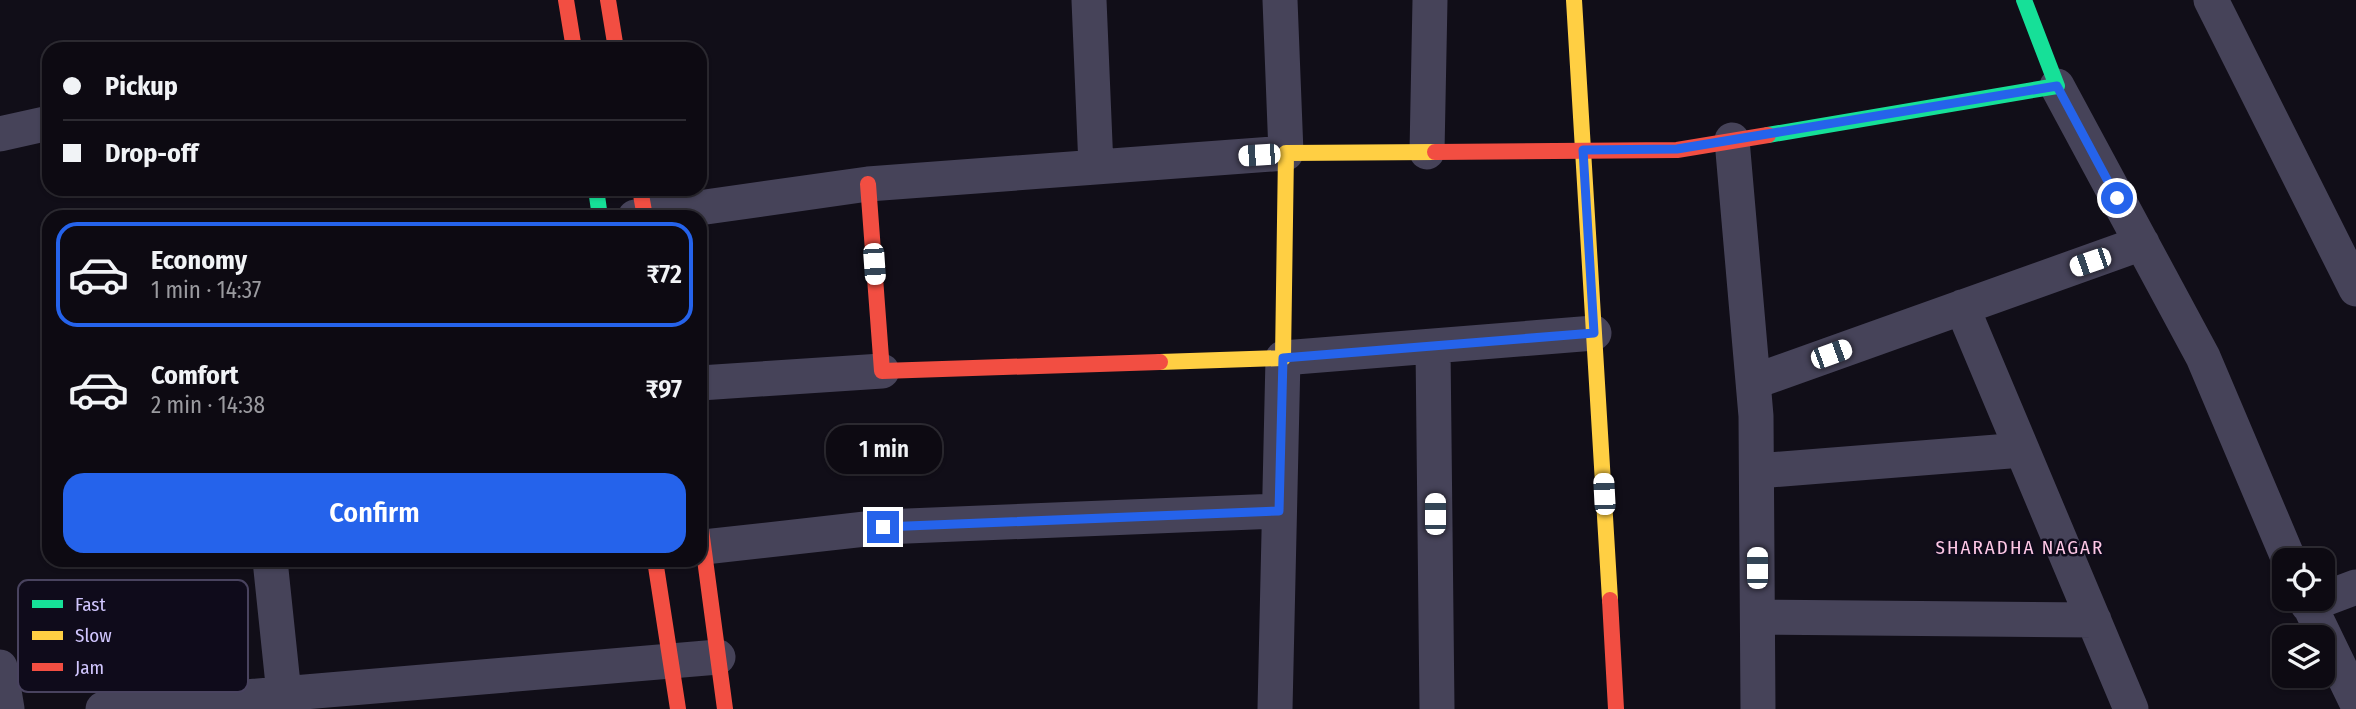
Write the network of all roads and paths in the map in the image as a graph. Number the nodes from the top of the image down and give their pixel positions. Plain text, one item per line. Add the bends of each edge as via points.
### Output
1 (566, 0) edge
2 (608, 0) edge
3 (1089, 0) edge
4 (1280, 0) edge
5 (1430, 0) edge
6 (1574, 0) edge
7 (2024, 0) edge
8 (2211, 0) edge
9 (573, 42) edge
10 (615, 42) edge
11 (2057, 86) junction
12 (42, 125) edge
13 (0, 134) edge
14 (1732, 140) junction
15 (1583, 150) junction
16 (1427, 152) junction
17 (1286, 153) junction
18 (1096, 167) junction
19 (868, 184) junction
20 (642, 209) edge
21 (2142, 243) junction
22 (2356, 289) edge
23 (1962, 307) junction
24 (1594, 333) junction
25 (1433, 347) junction
26 (1283, 358) junction
27 (882, 371) junction
28 (1753, 382) junction
29 (707, 383) edge
30 (2022, 450) junction
31 (1757, 471) junction
32 (1279, 511) junction
33 (707, 535) edge
34 (2284, 548) edge
35 (271, 567) edge
36 (655, 567) edge
37 (706, 567) edge
38 (2356, 587) edge
39 (2335, 593) edge
40 (2311, 611) edge
41 (1758, 617) junction
42 (2094, 620) junction
43 (718, 657) junction
44 (670, 661) junction
45 (0, 667) edge
46 (284, 694) junction
47 (425, 695) edge
48 (2356, 701) edge
49 (7, 709) edge
50 (103, 709) edge
51 (678, 709) edge
52 (725, 709) edge
53 (1275, 709) edge
54 (1437, 709) edge
55 (1616, 709) edge
56 (1758, 709) edge
57 (2131, 709) edge

1 - 9 street
2 - 10 street
3 - 18 street
4 - 17 street
5 - 16 street
6 - 15 street
7 - 11 street
8 - 22 street
11 - 14 street
11 - 21 street
12 - 13 street
14 - 15 street via 1677,149
14 - 28 street
15 - 16 street
15 - 24 street
16 - 17 street
17 - 18 street
17 - 26 street
18 - 19 street
19 - 20 street
19 - 27 street
21 - 23 street
21 - 34 street via 2203,357
23 - 28 street
23 - 30 street
24 - 25 street
24 - 55 street
25 - 26 street
25 - 54 street
26 - 27 street
26 - 32 street
27 - 29 street
28 - 31 street
30 - 31 street
30 - 42 street
31 - 41 street
32 - 33 street
32 - 53 street
35 - 46 street
36 - 44 street
37 - 43 street
38 - 39 street
40 - 48 street
41 - 42 street
41 - 56 street
42 - 57 street
43 - 44 street
43 - 52 street
44 - 47 street
44 - 51 street
45 - 49 street
46 - 47 street
46 - 50 street

